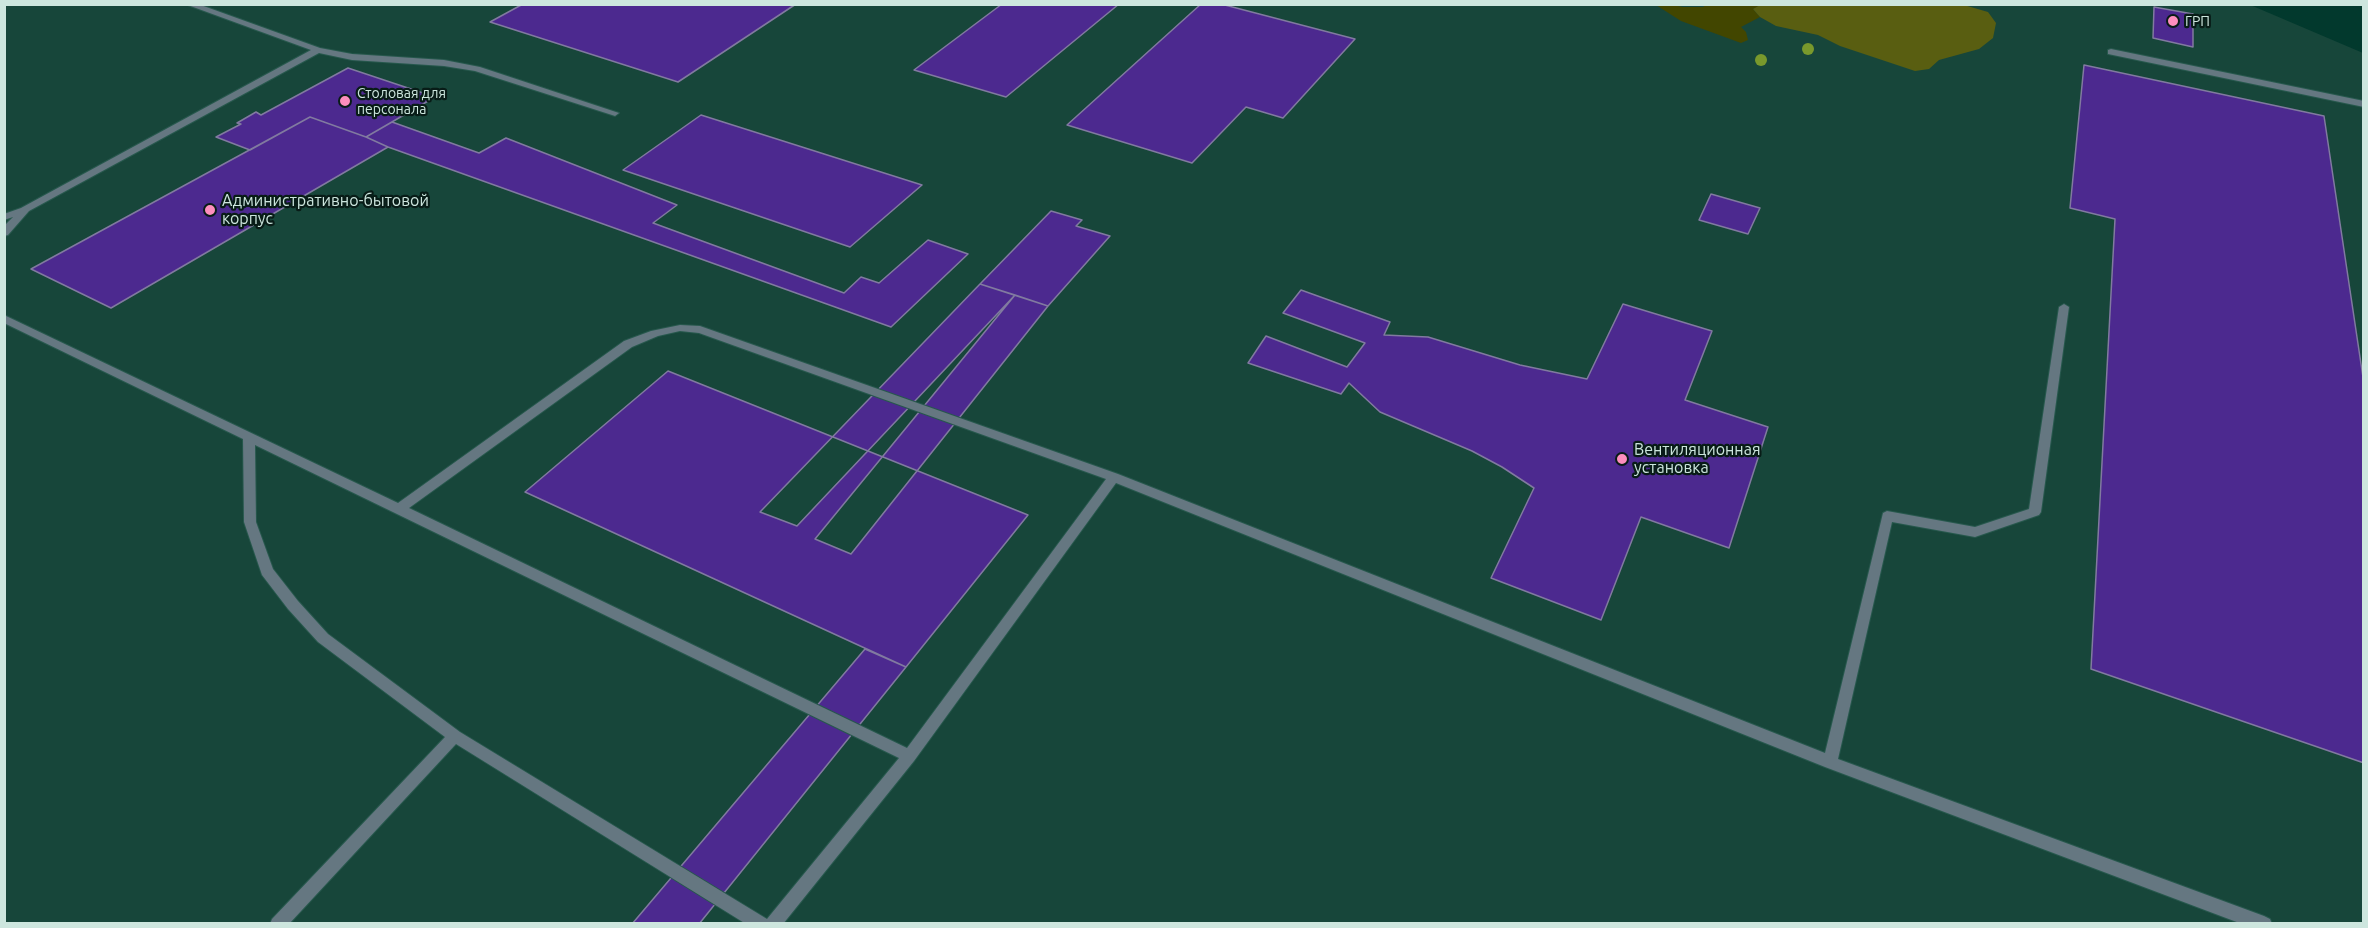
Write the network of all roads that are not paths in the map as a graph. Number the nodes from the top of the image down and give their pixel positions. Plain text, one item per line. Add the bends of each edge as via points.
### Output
1 (189, 4) edge
2 (318, 50) junction
3 (2111, 52) dead end
4 (2364, 104) edge
5 (615, 113) dead end
6 (24, 210) junction
7 (4, 217) edge
8 (4, 233) edge
9 (2064, 307) dead end
10 (4, 318) edge
11 (249, 438) junction
12 (1114, 477) junction
13 (399, 510) junction
14 (455, 736) junction
15 (909, 756) junction
16 (1830, 762) junction
17 (278, 924) edge
18 (761, 924) edge
19 (773, 924) edge
20 (2264, 924) edge

1 - 2 lane
2 - 5 lane via 477,69
2 - 6 lane
3 - 4 lane
6 - 7 lane
6 - 8 lane
9 - 16 lane via 2035,512 1975,532 1887,516
10 - 11 lane
11 - 13 lane
11 - 14 lane via 250,522 267,571 323,638
12 - 13 lane via 700,330 680,328 628,344
12 - 15 lane
12 - 16 lane
13 - 15 lane
14 - 17 lane
14 - 18 lane
15 - 19 lane
16 - 20 lane

